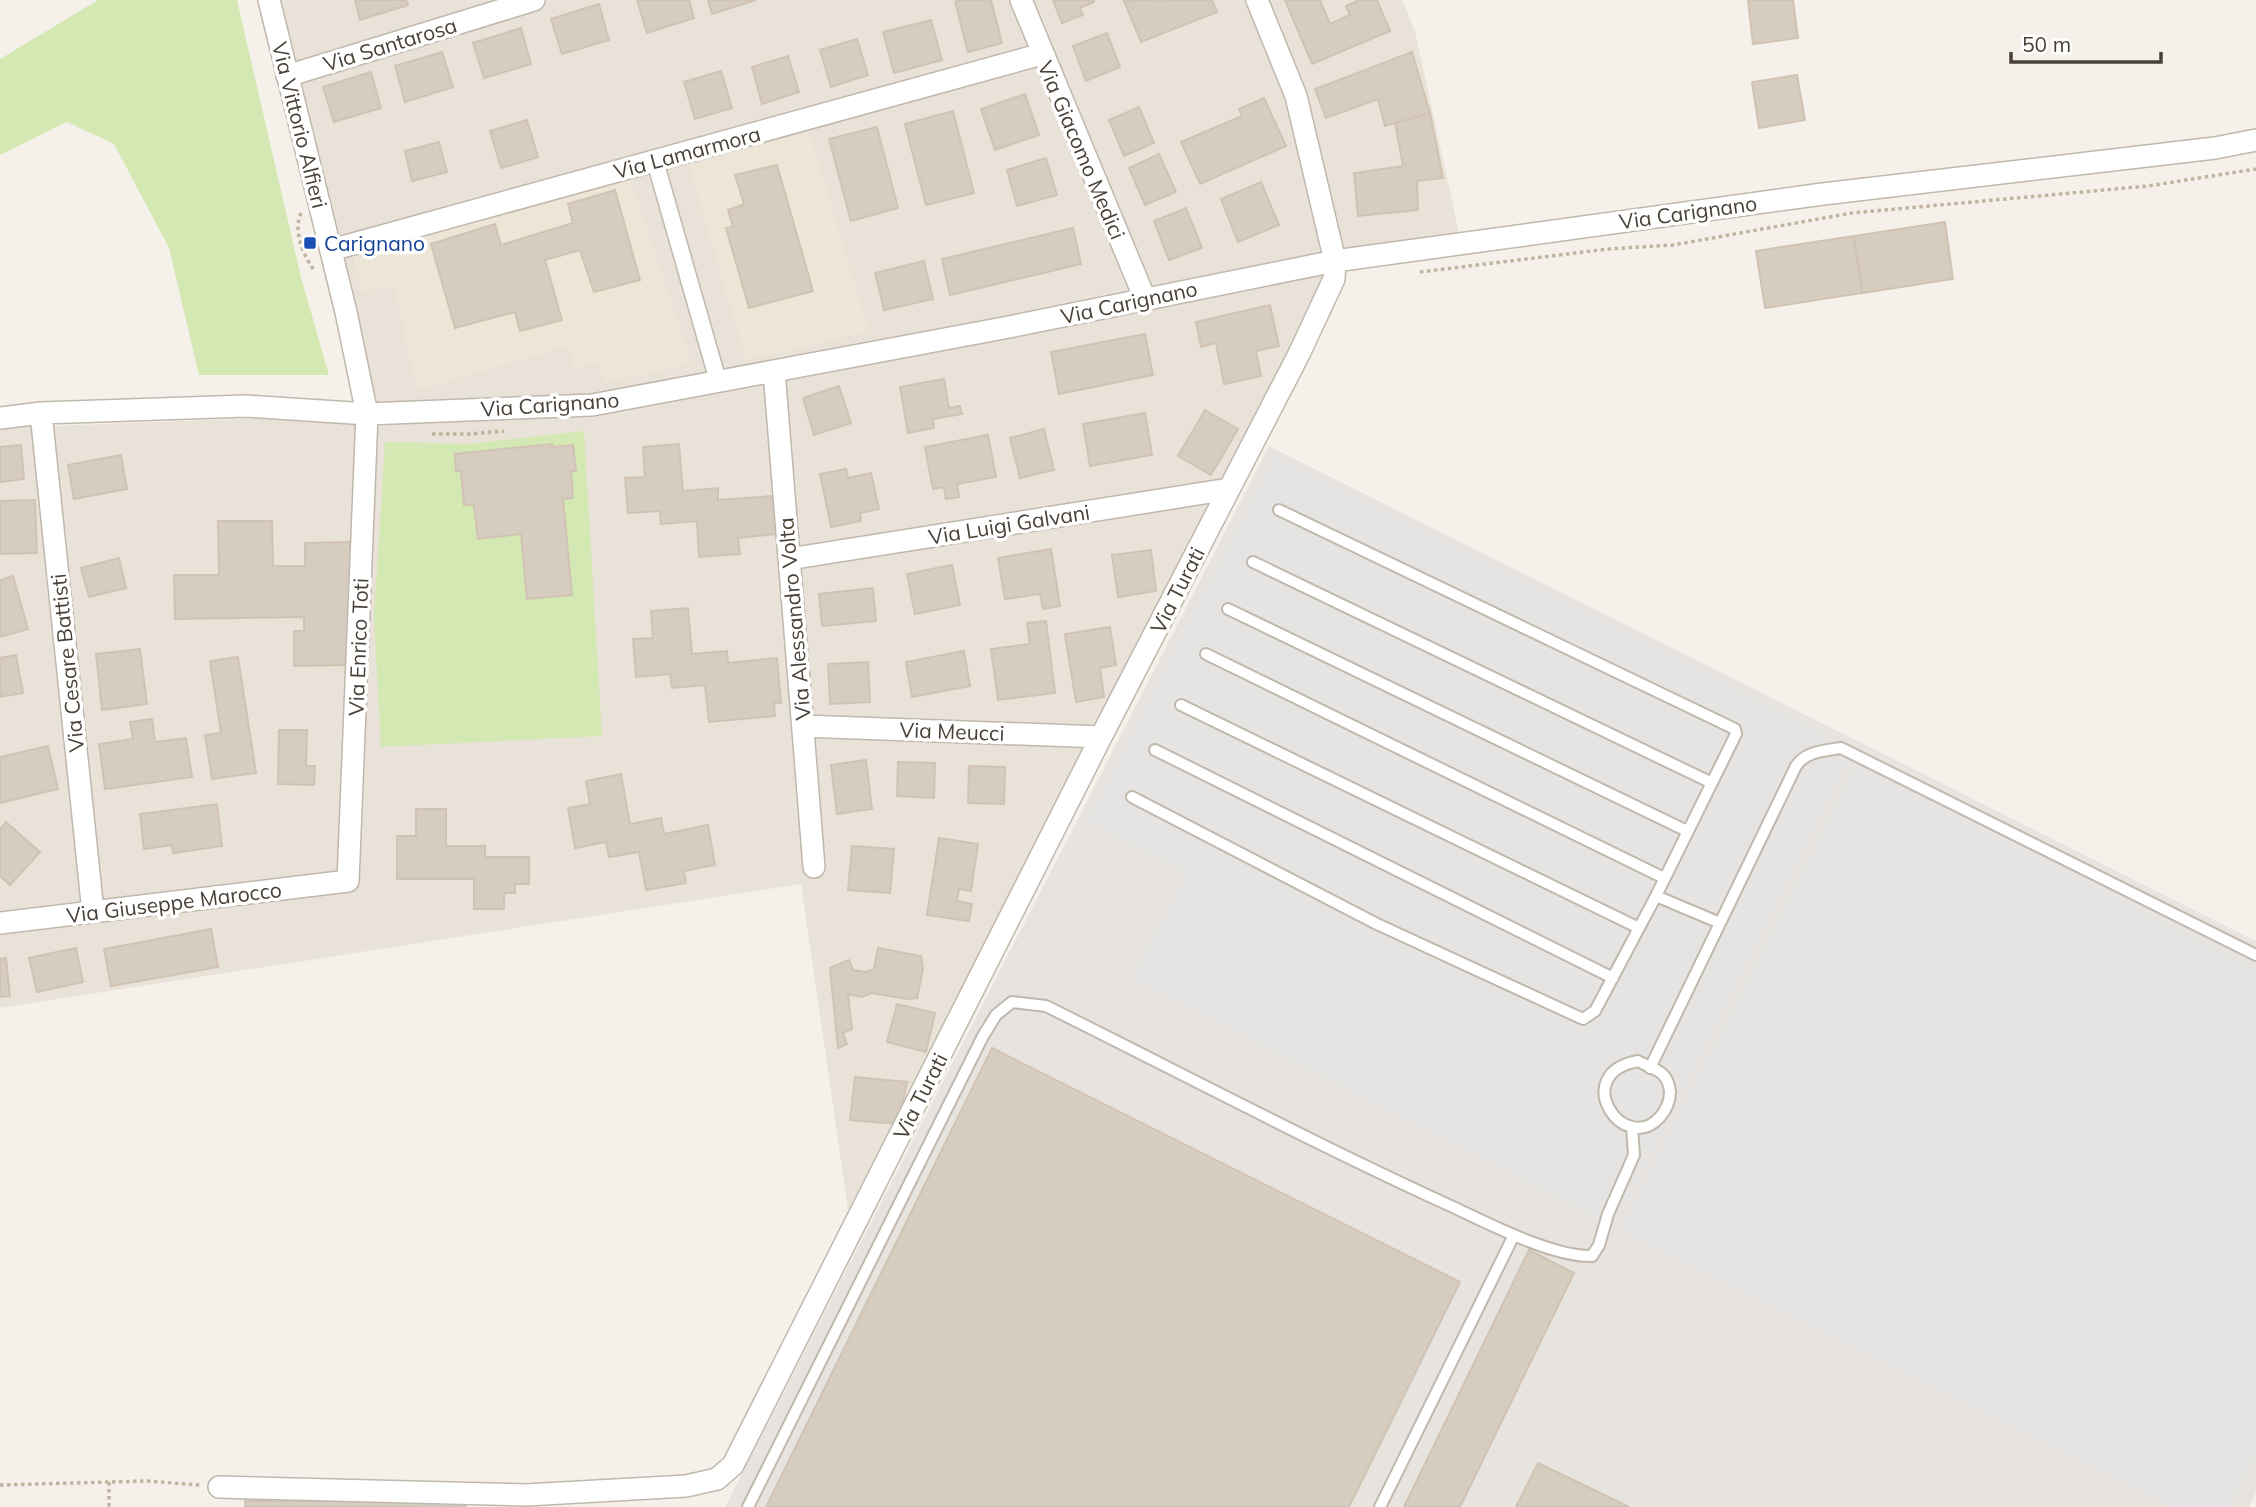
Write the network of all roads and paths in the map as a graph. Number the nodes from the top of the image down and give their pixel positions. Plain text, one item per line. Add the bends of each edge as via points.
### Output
1 (269, 0) edge
2 (534, 0) edge
3 (1021, 0) edge
4 (1257, 0) edge
5 (1042, 54) junction
6 (287, 76) junction
7 (2256, 140) edge
8 (655, 161) junction
9 (2256, 169) edge
10 (331, 250) junction
11 (1335, 261) junction
12 (1419, 272) dead end
13 (1145, 299) junction
14 (774, 371) junction
15 (718, 381) junction
16 (41, 413) junction
17 (366, 414) junction
18 (0, 418) edge
19 (1229, 489) junction
20 (1279, 510) dead end
21 (789, 559) junction
22 (1253, 562) dead end
23 (1228, 609) dead end
24 (1206, 654) dead end
25 (1181, 705) dead end
26 (803, 726) junction
27 (1101, 737) junction
28 (1154, 750) dead end
29 (1712, 783) junction
30 (1132, 797) dead end
31 (1687, 831) junction
32 (814, 867) dead end
33 (1664, 878) junction
34 (348, 881) joint
35 (1656, 896) junction
36 (93, 912) junction
37 (0, 923) edge
38 (1720, 923) junction
39 (1639, 928) junction
40 (2256, 955) edge
41 (1613, 978) junction
42 (1650, 1068) junction
43 (1632, 1126) junction
44 (1514, 1235) junction
45 (109, 1482) junction
46 (0, 1485) edge
47 (219, 1487) joint
48 (109, 1507) edge
49 (748, 1507) edge
50 (1380, 1507) edge

1 - 6 street, Via Vittorio Alfieri
2 - 6 street, Via Santarosa
3 - 5 street, Via Giacomo Medici
4 - 11 street via 1296,96
5 - 8 street, Via Lamarmora
5 - 13 street, Via Giacomo Medici
6 - 10 street, Via Vittorio Alfieri
7 - 11 street, Via Carignano
8 - 10 street, Via Lamarmora
8 - 15 street
9 - 12 path via 2148,186 1852,213 1673,245
10 - 17 street, Via Vittorio Alfieri
11 - 13 street, Via Carignano
11 - 19 street, Via Turati via 1334,279
13 - 14 street, Via Carignano
14 - 15 street, Via Carignano
14 - 21 street, Via Alessandro Volta
15 - 17 street, Via Carignano via 592,405
16 - 17 street, Via Carignano via 246,406
16 - 18 street, Via Carignano
16 - 36 street, Via Cesare Battisti
17 - 34 street, Via Enrico Toti
19 - 21 street, Via Luigi Galvani
19 - 27 street, Via Turati
20 - 29 lane via 1735,729
21 - 26 street, Via Alessandro Volta
22 - 29 lane
23 - 31 lane
24 - 33 lane
25 - 39 lane
26 - 27 street, Via Meucci
26 - 32 street, Via Alessandro Volta
27 - 47 street, Via Turati via 733,1465 717,1479 686,1486 526,1495
28 - 41 lane
29 - 31 lane
30 - 41 lane via 1377,924 1583,1019 1595,1011
31 - 33 lane
33 - 35 lane
34 - 36 street, Via Giuseppe Marocco
35 - 38 lane
35 - 39 lane
36 - 37 street, Via Giuseppe Marocco
38 - 40 lane via 1796,766 1809,754 1841,748
38 - 42 lane
39 - 41 lane
42 - 43 lane via 1662,1072 1669,1084 1666,1110 1646,1126
42 - 43 lane via 1638,1061 1624,1063 1605,1084 1609,1112
43 - 44 lane via 1634,1155 1592,1256 1578,1256
44 - 49 lane via 1046,1006 1012,1002 996,1015 983,1036
44 - 50 lane
45 - 46 path
45 - 47 path
45 - 48 path

